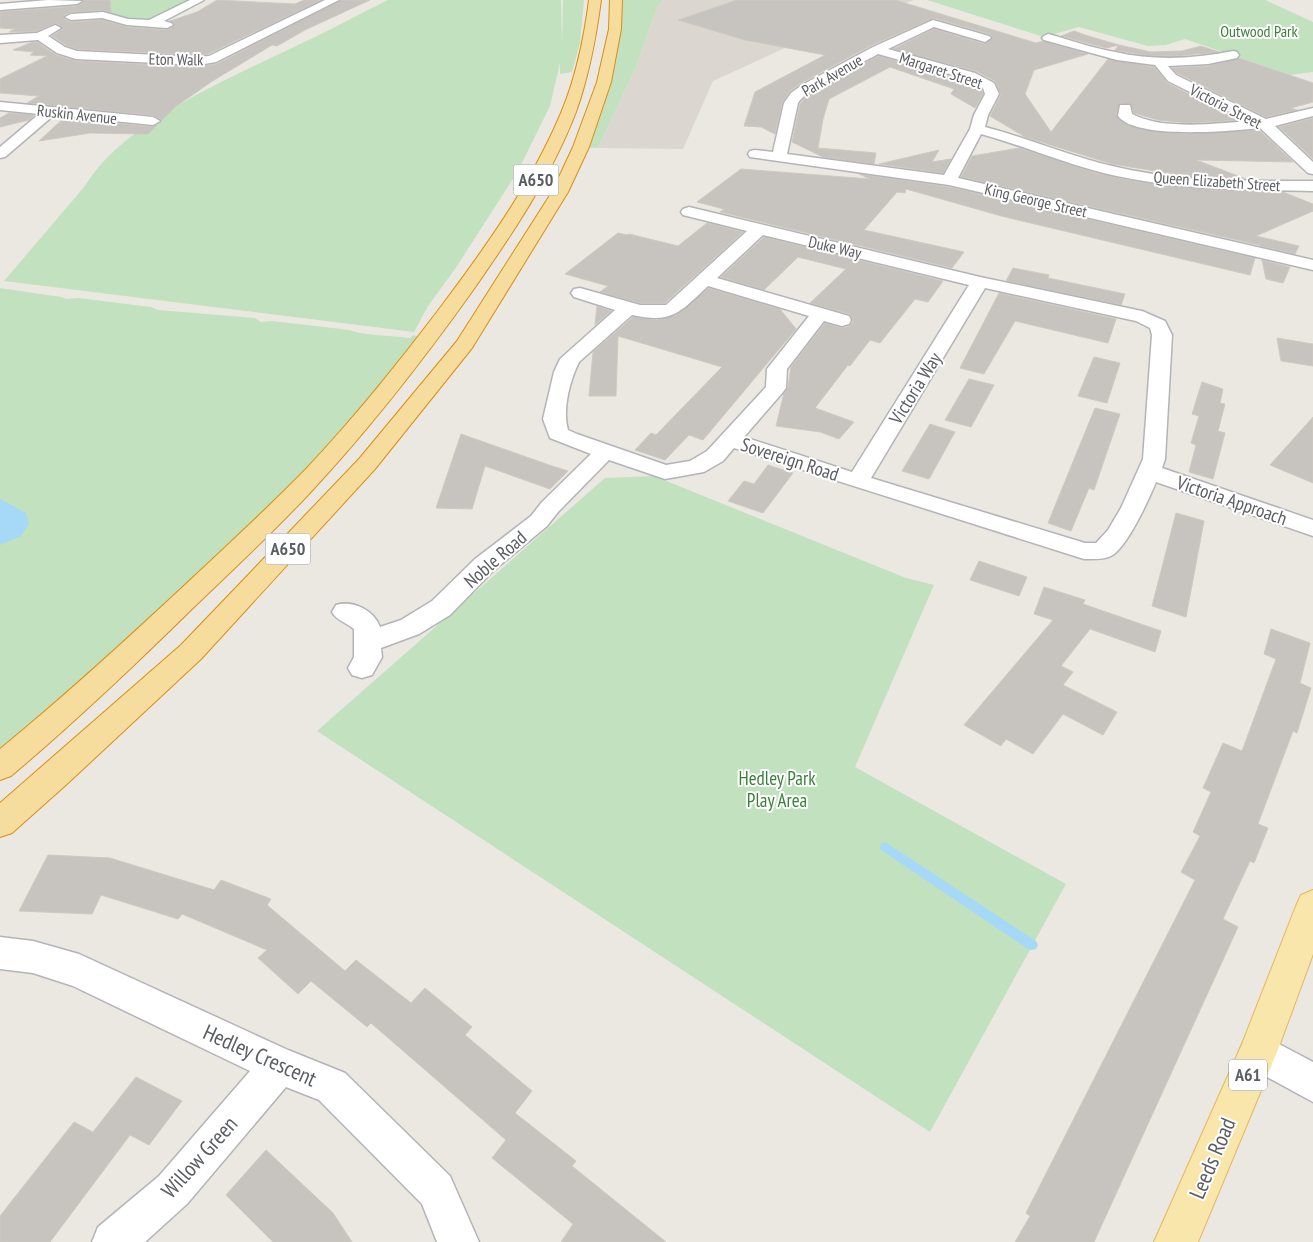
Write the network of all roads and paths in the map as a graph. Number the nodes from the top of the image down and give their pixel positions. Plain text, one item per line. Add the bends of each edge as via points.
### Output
1 (77, 0) edge
2 (198, 0) edge
3 (334, 0) edge
4 (595, 0) edge
5 (616, 0) edge
6 (0, 7) edge
7 (71, 17) junction
8 (150, 24) junction
9 (167, 25) dead end
10 (40, 36) junction
11 (985, 38) dead end
12 (1048, 38) dead end
13 (0, 39) edge
14 (1081, 48) junction
15 (878, 50) junction
16 (1061, 56) dead end
17 (1230, 59) dead end
18 (1160, 64) junction
19 (0, 106) edge
20 (1125, 108) dead end
21 (51, 111) junction
22 (1313, 112) edge
23 (153, 121) dead end
24 (1263, 123) junction
25 (977, 129) junction
26 (0, 154) edge
27 (755, 154) dead end
28 (778, 156) junction
29 (1313, 170) edge
30 (949, 180) junction
31 (1313, 186) edge
32 (689, 212) dead end
33 (758, 229) junction
34 (1313, 265) edge
35 (705, 280) junction
36 (980, 282) junction
37 (580, 293) dead end
38 (630, 307) junction
39 (820, 314) junction
40 (842, 320) dead end
41 (730, 440) junction
42 (605, 452) junction
43 (1150, 472) junction
44 (858, 481) junction
45 (1313, 528) edge
46 (345, 612) dead end
47 (368, 642) junction
48 (362, 668) dead end
49 (0, 767) edge
50 (0, 823) edge
51 (1313, 906) edge
52 (0, 953) edge
53 (1258, 1052) junction
54 (280, 1066) junction
55 (1313, 1083) edge
56 (113, 1242) edge
57 (458, 1242) edge
58 (1176, 1242) edge

1 - 6 street
1 - 7 street
2 - 8 street
3 - 10 street, Eton Walk via 212,59 198,61 76,55 61,50
4 - 49 highway, A650 via 592,33 580,82 553,147 504,234 430,339 332,454 253,536 150,634
5 - 50 highway, A650 via 615,29 604,82 581,147 538,230 465,344 367,464 191,652
7 - 8 street via 103,15
7 - 10 street
8 - 9 street
10 - 13 street
11 - 15 street, Park Avenue via 933,23
12 - 14 street
14 - 16 street
14 - 18 street via 1121,59
15 - 25 street, Margaret Street via 971,76 989,86 992,94
15 - 28 street, Park Avenue via 796,96 791,103
17 - 18 street
18 - 24 street, Victoria Street via 1172,78
19 - 21 street, Ruskin Avenue
20 - 24 street via 1125,116 1130,120 1147,125 1180,128
21 - 23 street, Ruskin Avenue
21 - 26 street
22 - 24 street
24 - 29 street, Victoria Street
25 - 30 street, Margaret Street
25 - 31 street, Queen Elizabeth Street via 1105,169 1169,181
27 - 28 street, King George Street
28 - 30 street, King George Street
30 - 34 street, King George Street
32 - 33 street, Duke Way
33 - 35 street
33 - 36 street, Duke Way
35 - 38 street via 666,312 646,312
35 - 39 street
36 - 43 street via 1142,317 1158,325 1162,335 1154,458
36 - 44 street, Victoria Way
37 - 38 street
38 - 42 street via 570,360 564,372 554,419 558,433
39 - 40 street
39 - 41 street, Sovereign Road via 777,369 776,388
41 - 42 street via 716,456 696,467 665,472
41 - 44 street, Sovereign Road
42 - 47 street, Noble Road via 539,521 484,565 441,608 410,627
43 - 44 street via 1114,540 1103,550 1084,551
43 - 45 street, Victoria Approach
46 - 47 street via 356,616 366,626
47 - 48 street via 368,657
51 - 53 main road, Leeds Road / A61
52 - 54 street, Hedley Crescent via 33,957 79,971
53 - 55 street
53 - 58 main road, Leeds Road / A61
54 - 56 street, Willow Green via 173,1190
54 - 57 street, Hedley Crescent via 332,1086 436,1190

